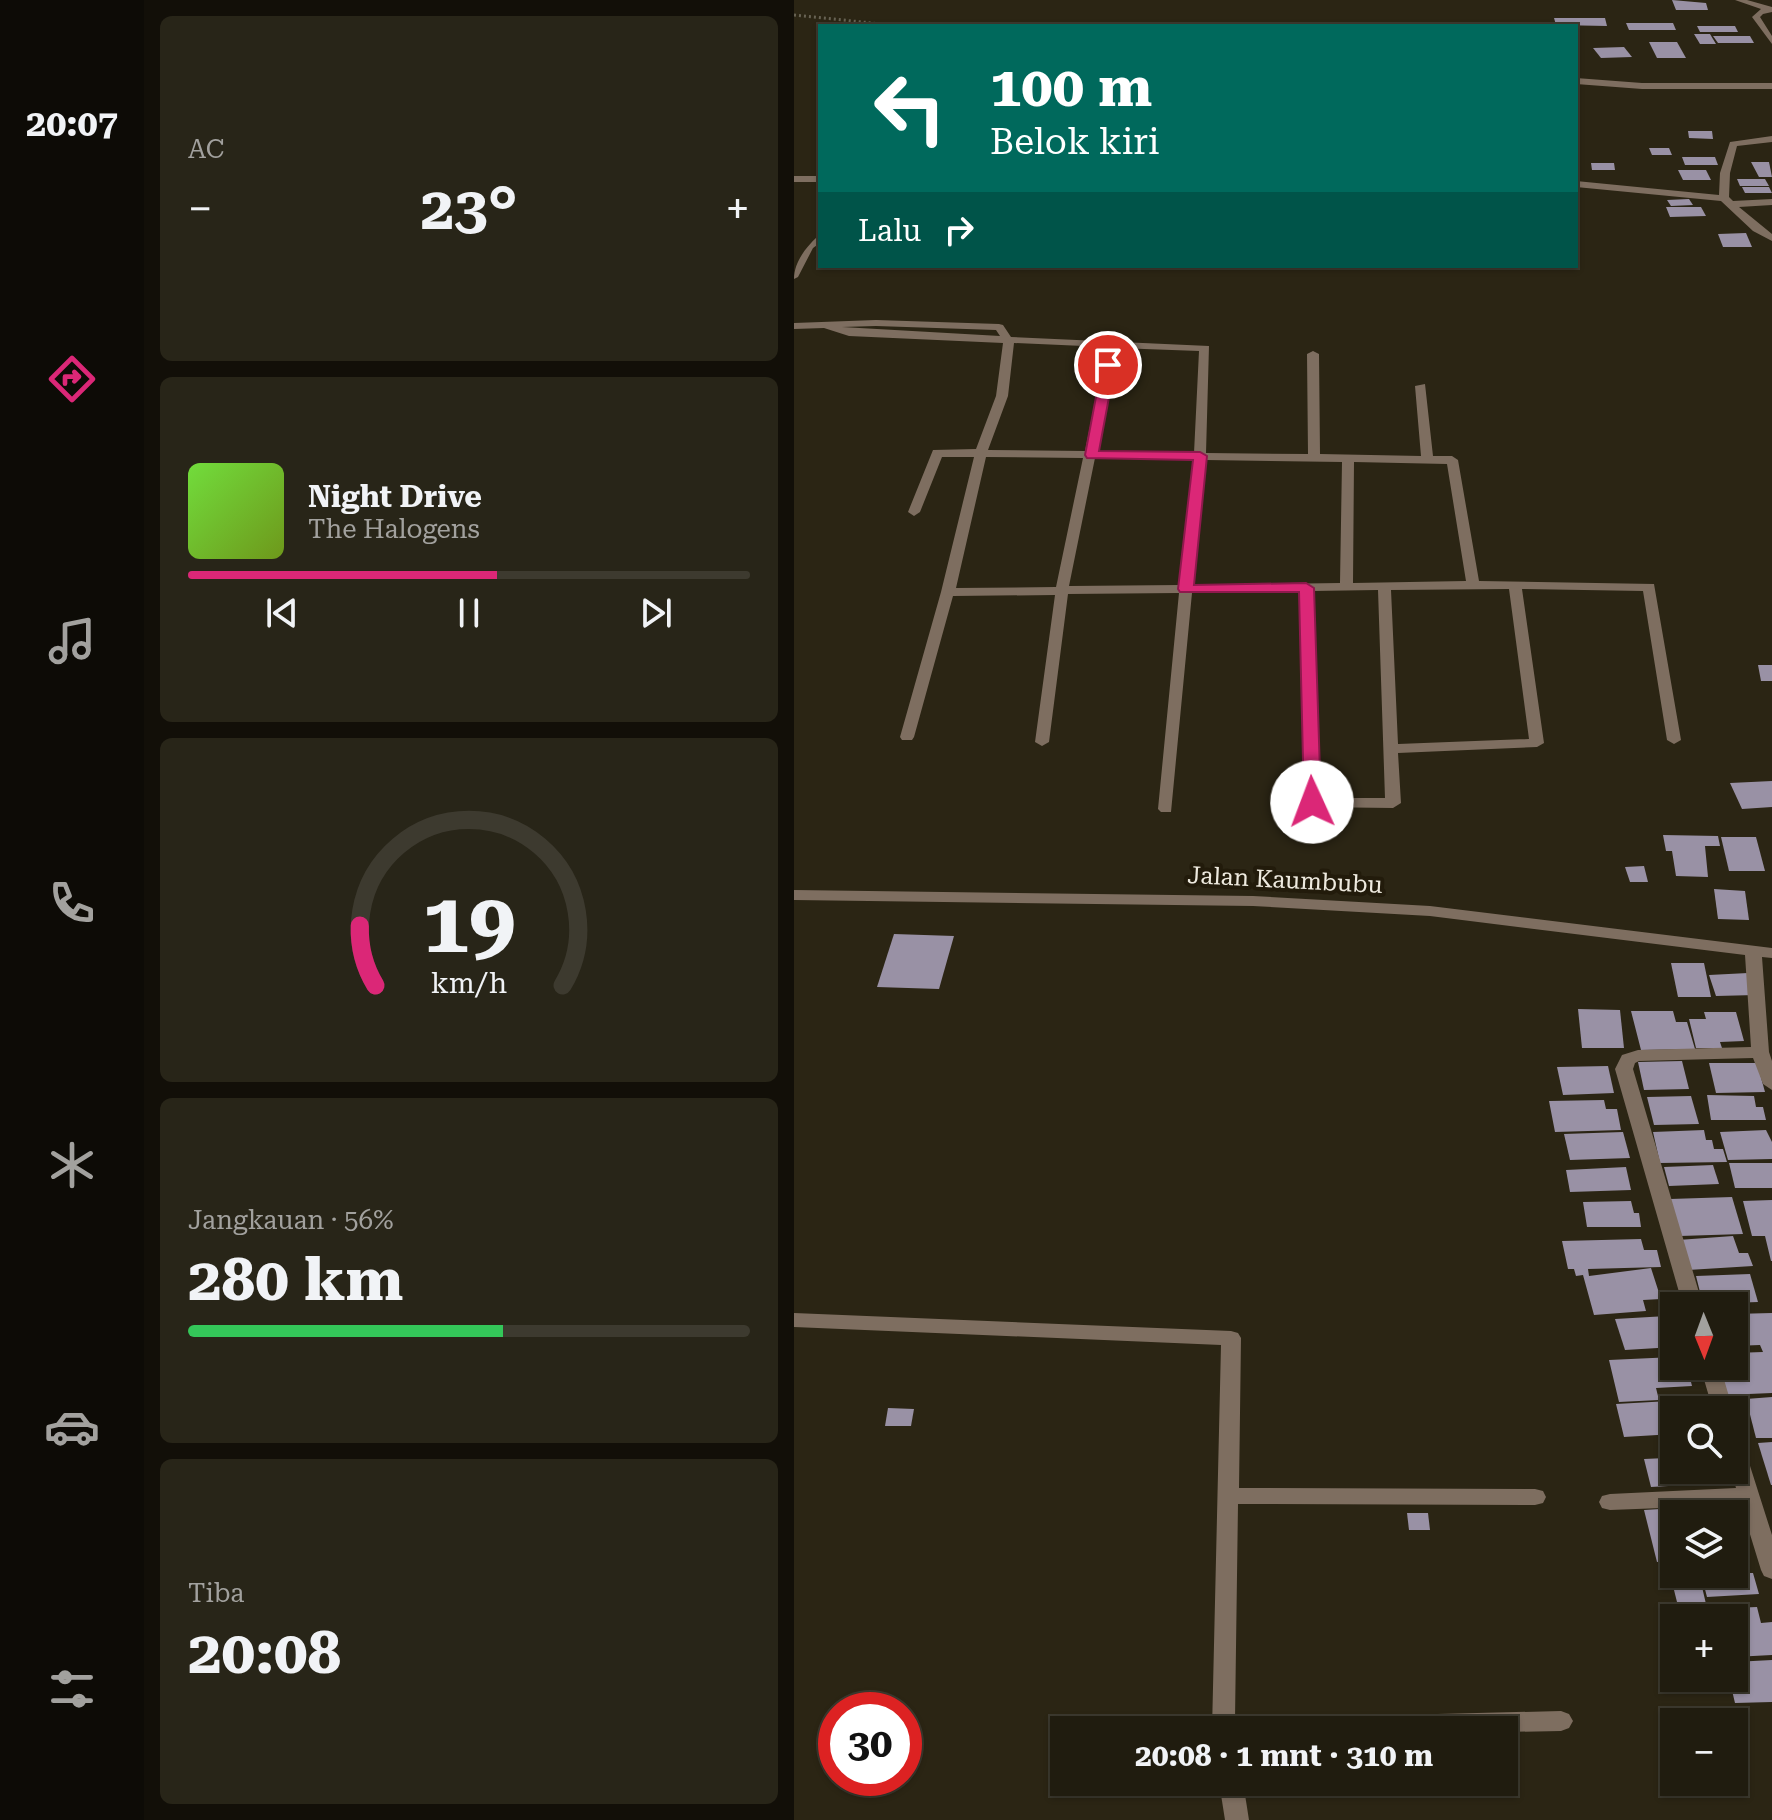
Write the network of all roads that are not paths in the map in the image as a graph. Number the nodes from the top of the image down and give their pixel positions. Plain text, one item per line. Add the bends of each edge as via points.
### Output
1 (1739, 0) edge
2 (1772, 10) edge
3 (1772, 42) edge
4 (1578, 81) edge
5 (1772, 86) edge
6 (1772, 139) edge
7 (794, 179) edge
8 (818, 179) edge
9 (1578, 184) edge
10 (1728, 201) junction
11 (1772, 202) edge
12 (1772, 238) edge
13 (818, 241) edge
14 (794, 277) edge
15 (794, 326) edge
16 (1009, 341) junction
17 (1112, 345) junction
18 (1313, 354) dead end
19 (1421, 386) dead end
20 (981, 453) junction
21 (1092, 455) junction
22 (1200, 456) junction
23 (1314, 458) junction
24 (1348, 458) junction
25 (1427, 460) junction
26 (914, 512) dead end
27 (1473, 585) junction
28 (1515, 586) junction
29 (1346, 587) junction
30 (1384, 587) junction
31 (1306, 588) junction
32 (1186, 589) junction
33 (1062, 591) junction
34 (948, 592) junction
35 (907, 737) dead end
36 (1674, 740) dead end
37 (1042, 742) dead end
38 (1391, 749) junction
39 (1166, 809) dead end
40 (794, 895) edge
41 (1753, 951) junction
42 (1772, 953) edge
43 (1760, 1052) junction
44 (1772, 1084) edge
45 (1689, 1292) edge
46 (794, 1320) edge
47 (1745, 1484) edge
48 (1228, 1496) junction
49 (1748, 1496) junction
50 (1535, 1497) dead end
51 (1610, 1502) dead end
52 (1772, 1570) edge
53 (1223, 1716) edge
54 (1561, 1721) dead end
55 (1518, 1722) edge
56 (1233, 1796) edge
57 (1237, 1820) edge

1 - 2 street
2 - 3 street via 1756,17
4 - 5 street
6 - 10 street via 1733,144 1725,173
7 - 8 street
9 - 10 street
10 - 11 street
10 - 12 street
13 - 14 lane
15 - 16 street
16 - 17 street
16 - 20 street via 1002,396
17 - 21 street
17 - 22 street via 1205,348
18 - 23 street
19 - 25 street
20 - 21 street
20 - 26 street via 937,453
20 - 34 street
21 - 22 street
21 - 33 street
22 - 23 street
22 - 32 street
23 - 24 street
24 - 25 street
24 - 29 street
25 - 27 street via 1452,460
27 - 28 street
27 - 30 street
28 - 36 street via 1649,587
28 - 38 street via 1537,743
29 - 30 street
29 - 31 street
30 - 38 street
31 - 32 street
31 - 38 street via 1312,802 1393,803
32 - 33 street
32 - 39 street
33 - 34 street
33 - 37 street
34 - 35 street
40 - 41 street, Jalan Kaumbubu via 1253,901 1386,908
41 - 42 street, Jalan Kaumbubu
41 - 43 street
43 - 44 street
43 - 45 street via 1638,1056 1628,1059 1624,1069
46 - 48 street via 1231,1338
47 - 49 street
48 - 50 street
48 - 53 street
49 - 51 street
49 - 52 street
54 - 55 street
56 - 57 street

